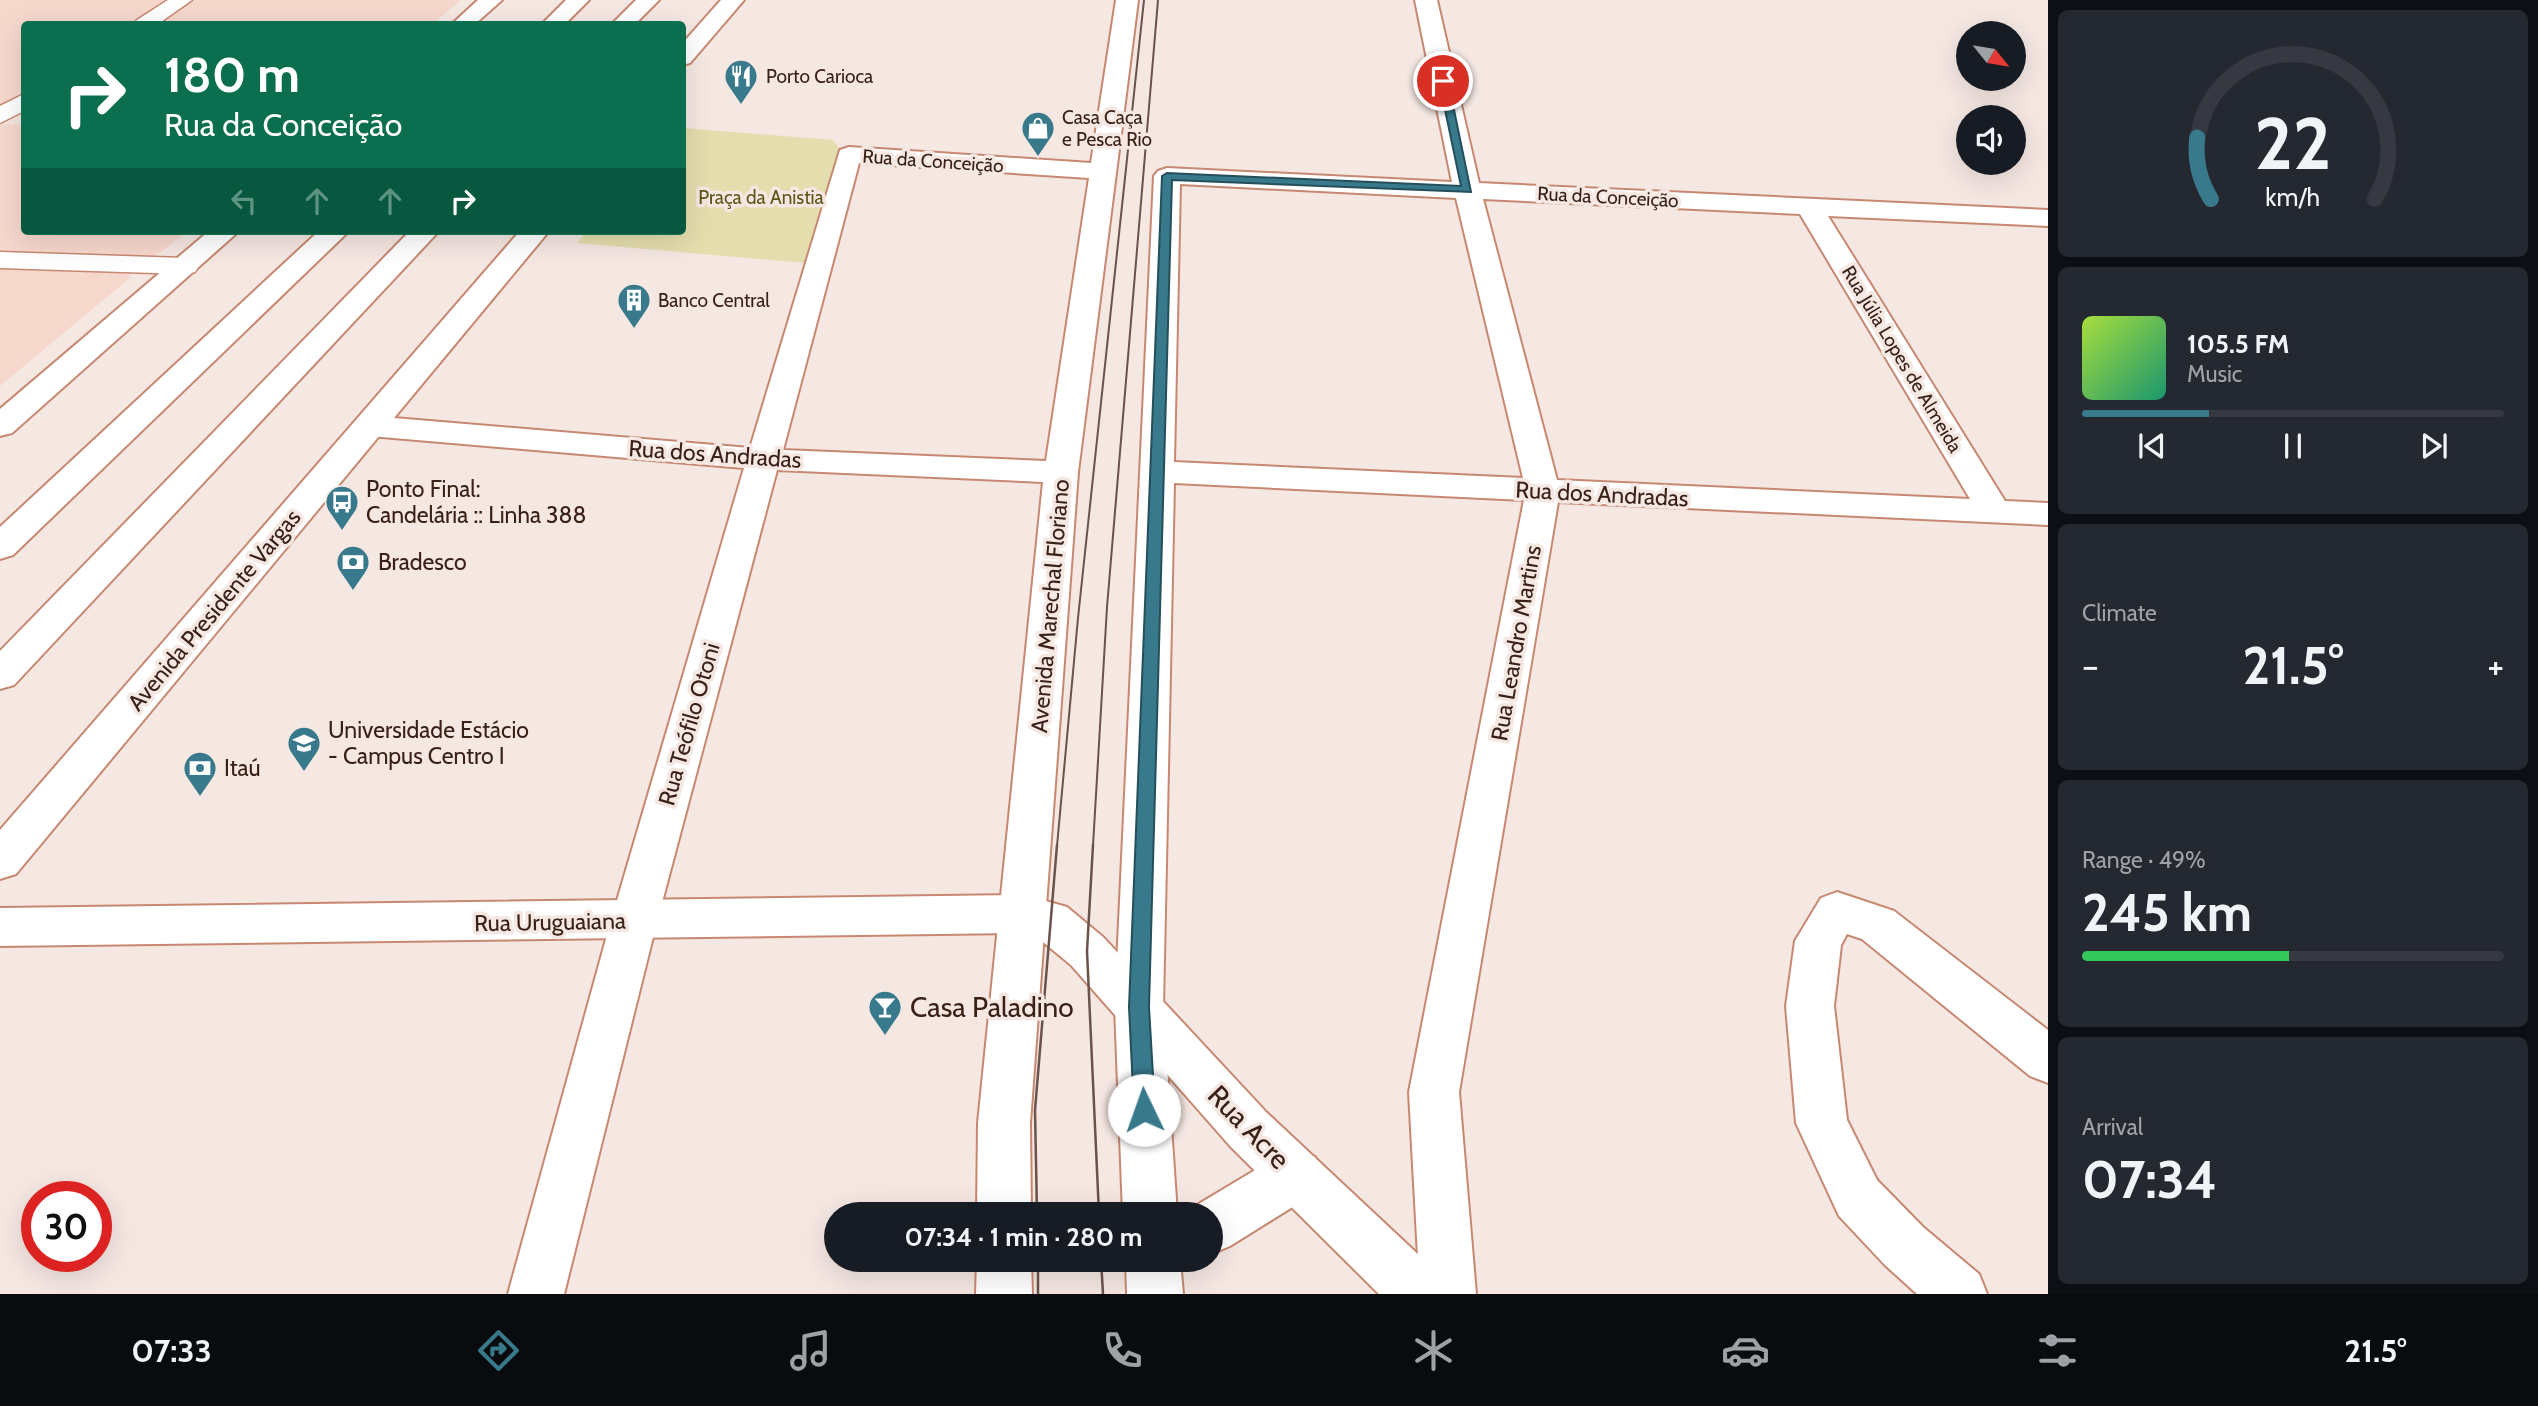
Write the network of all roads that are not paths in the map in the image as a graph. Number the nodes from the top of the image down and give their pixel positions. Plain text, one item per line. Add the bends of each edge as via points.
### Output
1 (182, 0) edge
2 (491, 0) edge
3 (578, 0) edge
4 (648, 0) edge
5 (733, 0) edge
6 (1127, 0) edge
7 (1426, 0) edge
8 (149, 21) edge
9 (466, 21) edge
10 (556, 21) edge
11 (626, 21) edge
12 (686, 53) edge
13 (21, 103) edge
14 (0, 118) edge
15 (21, 121) edge
16 (849, 155) joint
17 (1102, 171) junction
18 (1467, 190) junction
19 (1809, 207) junction
20 (2048, 218) edge
21 (220, 235) edge
22 (331, 235) edge
23 (421, 235) edge
24 (532, 235) edge
25 (0, 260) edge
26 (185, 266) junction
27 (0, 426) edge
28 (370, 426) junction
29 (763, 459) junction
30 (1061, 472) junction
31 (1157, 472) junction
32 (1543, 491) junction
33 (1994, 511) junction
34 (2048, 514) edge
35 (0, 547) edge
36 (0, 675) edge
37 (0, 860) edge
38 (1024, 914) junction
39 (634, 921) junction
40 (0, 927) edge
41 (1087, 951) joint
42 (1139, 1007) junction
43 (2048, 1060) edge
44 (1296, 1175) junction
45 (1004, 1202) edge
46 (1151, 1202) edge
47 (1223, 1220) edge
48 (1004, 1272) edge
49 (536, 1294) edge
50 (1004, 1294) edge
51 (1419, 1294) edge
52 (1448, 1294) edge
53 (1959, 1294) edge

1 - 8 street
2 - 9 street
3 - 10 street
4 - 11 street
5 - 12 street
6 - 17 street, Avenida Marechal Floriano
7 - 18 street, Rua Leandro Martins
13 - 14 street
14 - 15 street
16 - 17 street, Rua da Conceição
16 - 29 street, Rua Teófilo Otoni
17 - 30 street, Avenida Marechal Floriano
18 - 19 street, Rua da Conceição
18 - 31 street, Rua da Conceição via 1167,176
18 - 32 street, Rua Leandro Martins
19 - 20 street, Rua da Conceição
19 - 33 street, Rua Júlia Lopes de Almeida
21 - 26 street
22 - 35 street
23 - 36 street
24 - 28 street, Avenida Presidente Vargas
25 - 26 street
26 - 27 street
28 - 29 street, Rua dos Andradas
28 - 37 street, Avenida Presidente Vargas
29 - 30 street, Rua dos Andradas
29 - 39 street, Rua Teófilo Otoni
30 - 38 street, Avenida Marechal Floriano
31 - 32 street, Rua dos Andradas
31 - 42 street
32 - 33 street, Rua dos Andradas
32 - 52 street, Rua Leandro Martins via 1434,1093
33 - 34 street, Rua dos Andradas
38 - 39 street, Rua Uruguaiana
38 - 41 street, Rua Uruguaiana via 1051,920
38 - 45 street, Avenida Marechal Floriano via 1004,1123
39 - 40 street, Rua Uruguaiana
39 - 49 street, Rua Teófilo Otoni
41 - 42 street, Rua Acre
42 - 44 street, Rua Acre
42 - 46 street
43 - 53 street via 1878,925 1837,911 1818,941 1810,1006 1822,1123 1858,1198
44 - 47 street
44 - 51 street, Rua Acre
48 - 50 street

